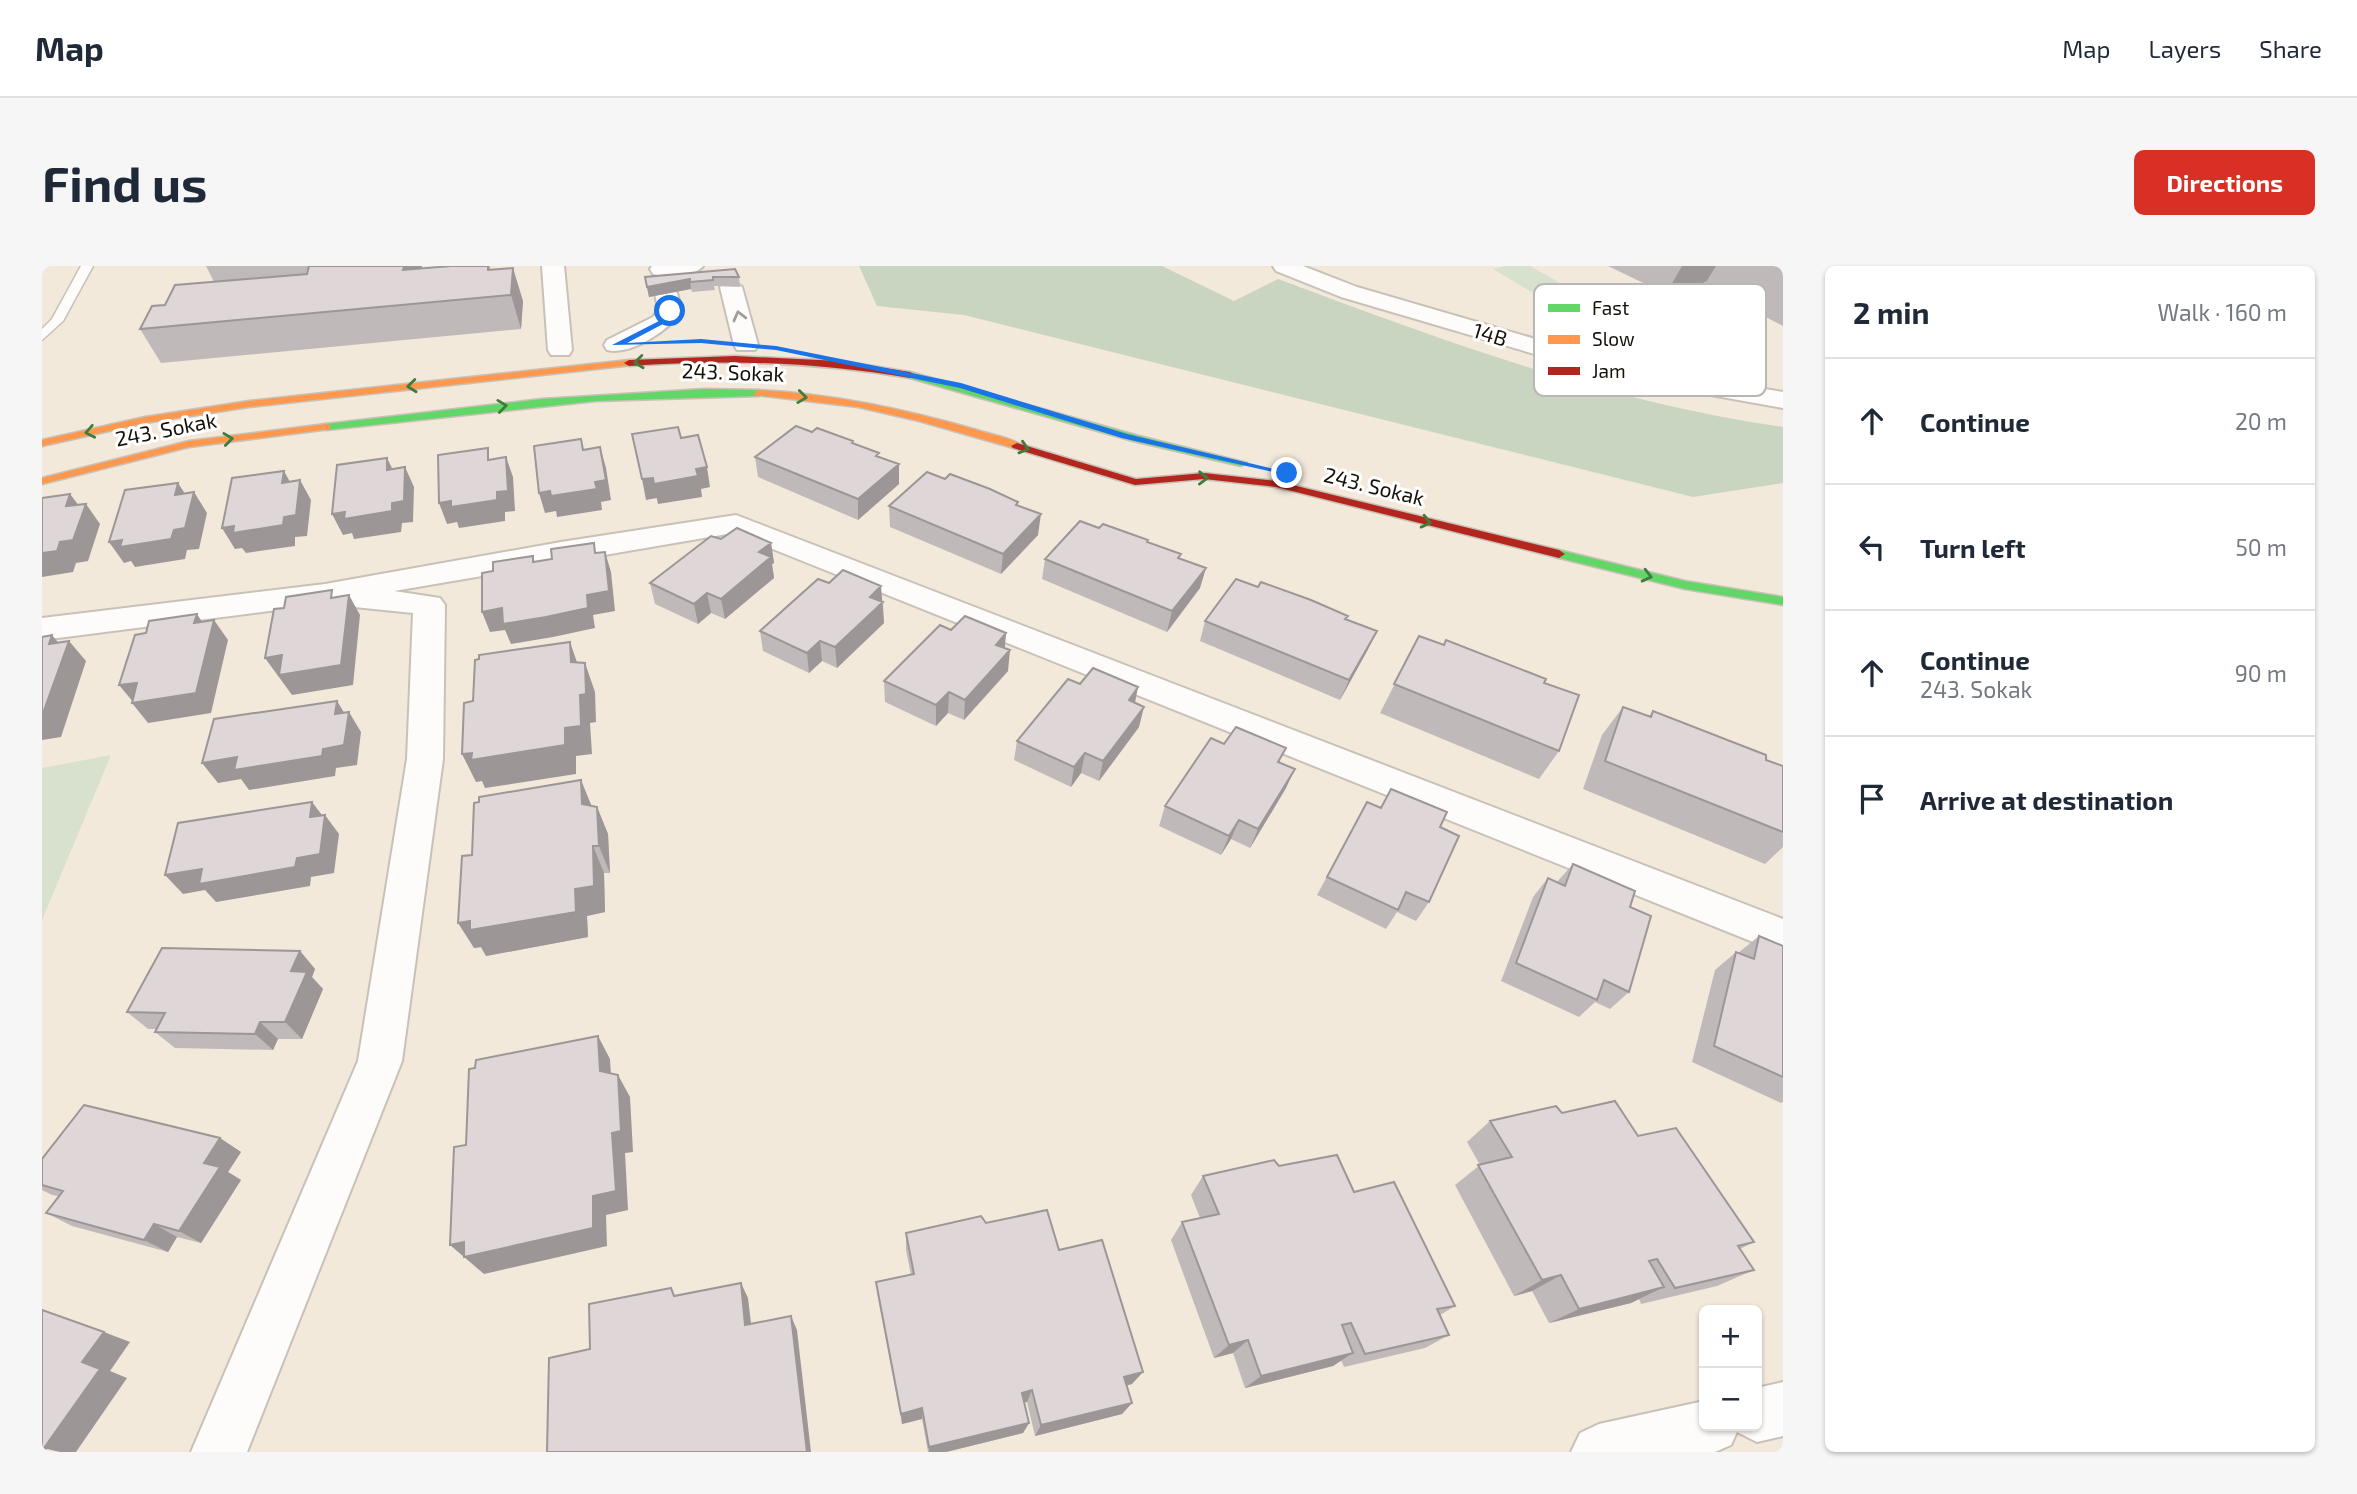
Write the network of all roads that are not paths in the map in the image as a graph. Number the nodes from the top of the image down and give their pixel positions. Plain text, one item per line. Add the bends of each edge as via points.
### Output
1 (87, 266) edge
2 (553, 266) edge
3 (692, 266) edge
4 (1284, 266) edge
5 (729, 277) edge
6 (663, 278) edge
7 (42, 336) edge
8 (712, 342) dead end
9 (652, 344) dead end
10 (746, 345) junction
11 (607, 346) joint
12 (1534, 346) edge
13 (561, 350) dead end
14 (842, 364) junction
15 (1760, 396) edge
16 (1783, 400) edge
17 (42, 443) edge
18 (42, 481) edge
19 (1592, 545) dead end
20 (474, 568) junction
21 (325, 594) junction
22 (1783, 601) edge
23 (429, 605) junction
24 (42, 629) edge
25 (1783, 937) edge
26 (1783, 1409) edge
27 (1762, 1414) edge
28 (1699, 1429) edge
29 (219, 1452) edge
30 (1599, 1452) edge

1 - 7 lane via 57,321
2 - 13 street
3 - 6 street
4 - 12 street, 14B via 1349,292
10 -> 5 street
6 - 11 street via 670,311 661,322
8 - 10 street
9 - 11 street
10 - 14 street
14 -> 17 street, 243. Sokak via 724,357 649,361 329,394 160,418
14 - 19 street, 243. Sokak via 961,386 1125,436
15 - 16 street, 14B
18 -> 22 street, 243. Sokak via 189,444 559,399 689,391 772,393 926,418 1135,482 1204,477 1276,484 1685,586
20 - 21 street
20 - 23 street
20 - 25 street via 736,524
21 - 23 street
21 - 24 street
23 - 29 street via 425,760 380,1061
26 - 27 street
28 - 30 street

